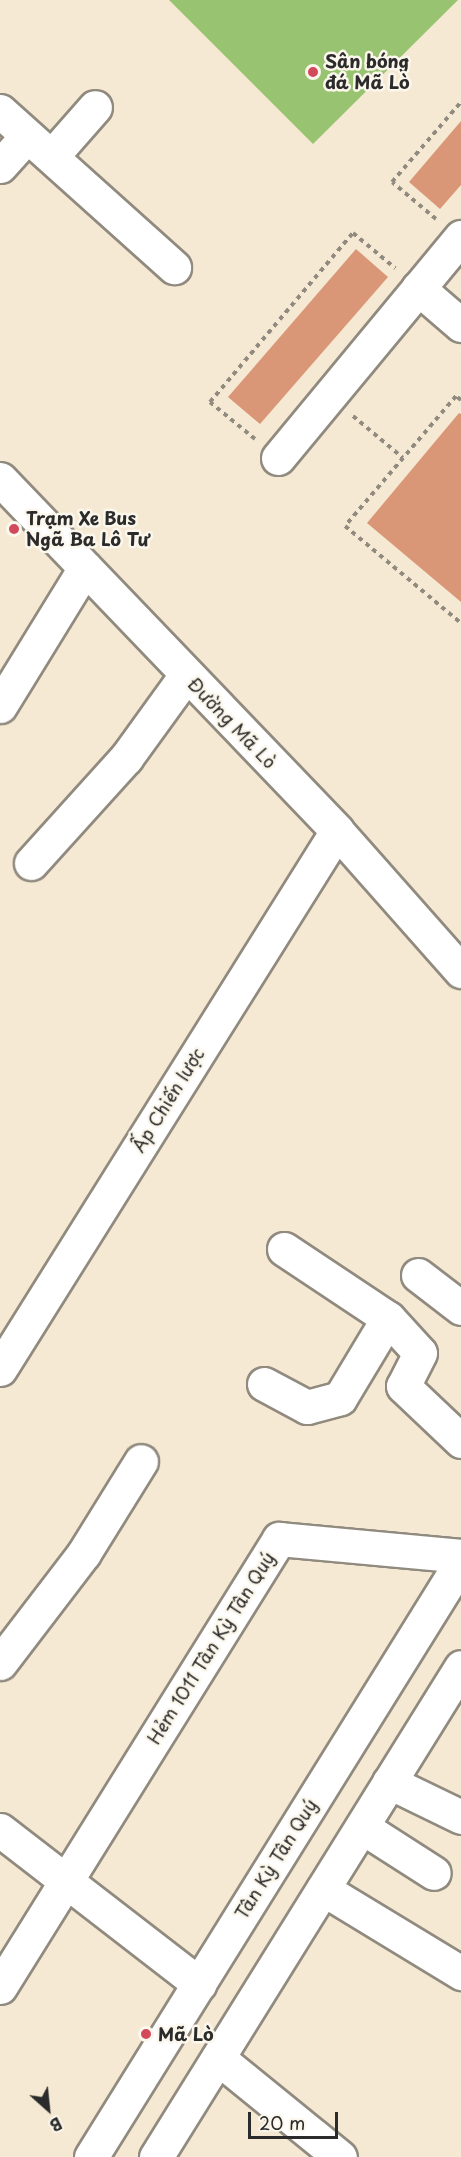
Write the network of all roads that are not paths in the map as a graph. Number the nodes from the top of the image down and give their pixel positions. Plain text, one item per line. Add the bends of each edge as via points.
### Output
1 (95, 107) dead end
2 (0, 111) edge
3 (27, 136) junction
4 (52, 156) junction
5 (0, 166) edge
6 (460, 238) edge
7 (174, 267) dead end
8 (418, 288) junction
9 (461, 325) edge
10 (278, 458) road end
11 (0, 479) edge
12 (85, 568) junction
13 (186, 675) junction
14 (0, 706) edge
15 (337, 831) junction
16 (31, 863) dead end
17 (461, 971) edge
18 (284, 1249) dead end
19 (418, 1275) dead end
20 (461, 1308) edge
21 (388, 1318) junction
22 (5, 1350) edge
23 (264, 1384) dead end
24 (461, 1441) edge
25 (141, 1461) dead end
26 (461, 1556) edge
27 (461, 1562) edge
28 (0, 1663) edge
29 (457, 1681) edge
30 (389, 1782) junction
31 (461, 1817) edge
32 (362, 1827) junction
33 (0, 1830) edge
34 (434, 1873) dead end
35 (68, 1882) junction
36 (323, 1889) junction
37 (461, 1973) edge
38 (199, 1984) junction
39 (0, 1987) edge
40 (218, 2058) junction
41 (91, 2157) edge
42 (156, 2157) edge
43 (340, 2157) edge

1 - 4 main road
2 - 3 main road
3 - 4 main road
3 - 5 main road
4 - 7 main road
6 - 8 main road
8 - 9 main road
8 - 10 main road
11 - 12 main road, Đường Mã Lò
12 - 13 main road, Đường Mã Lò
12 - 14 main road
13 - 15 main road, Đường Mã Lò
13 - 16 main road via 126,758
15 - 17 main road, Đường Mã Lò
15 - 22 main road, Ấp Chiến lược
18 - 21 main road
19 - 20 main road
21 - 23 main road via 340,1398 307,1407
21 - 24 main road via 420,1353 403,1386
25 - 28 main road via 84,1552
26 - 35 main road, Hẻm 1011 Tân Kỳ Tân Quý via 279,1539
27 - 38 main road, Tân Kỳ Tân Quý
29 - 30 main road
30 - 31 main road
30 - 32 main road
32 - 34 main road
32 - 36 main road
33 - 35 main road
35 - 38 main road
35 - 39 main road
36 - 37 main road
36 - 40 main road
38 - 41 main road, Tân Kỳ Tân Quý
40 - 42 main road
40 - 43 main road

